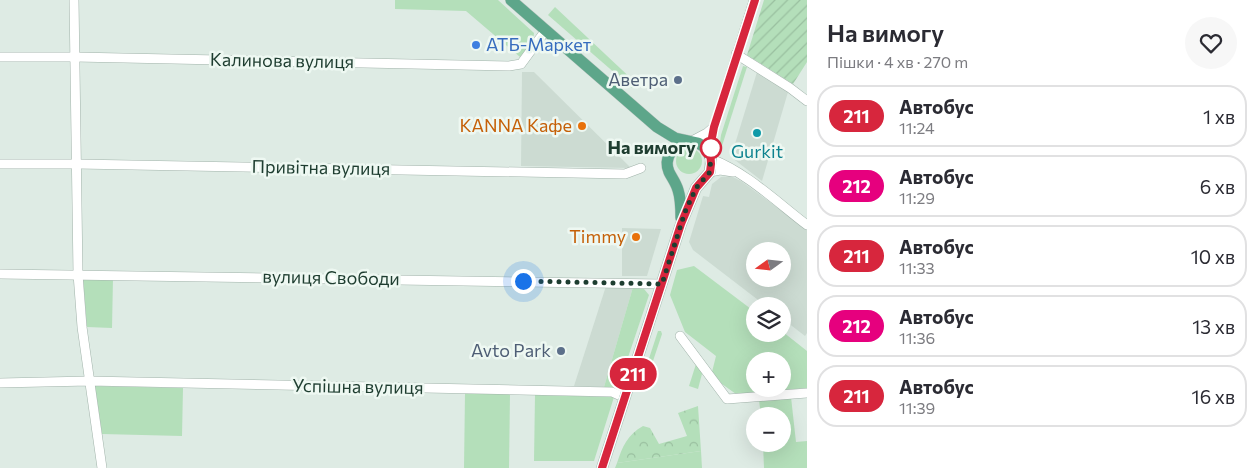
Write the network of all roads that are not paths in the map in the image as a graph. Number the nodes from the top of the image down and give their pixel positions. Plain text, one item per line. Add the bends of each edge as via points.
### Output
1 (74, 0) edge
2 (511, 0) edge
3 (754, 0) edge
4 (546, 30) junction
5 (736, 54) junction
6 (0, 57) edge
7 (75, 57) junction
8 (807, 101) edge
9 (657, 127) junction
10 (714, 127) junction
11 (689, 141) junction
12 (669, 156) junction
13 (711, 157) junction
14 (0, 164) edge
15 (77, 164) junction
16 (641, 168) dead end
17 (710, 172) junction
18 (740, 174) junction
19 (673, 178) junction
20 (702, 181) junction
21 (681, 224) junction
22 (807, 225) edge
23 (0, 274) edge
24 (78, 274) junction
25 (662, 284) junction
26 (680, 336) dead end
27 (89, 381) junction
28 (0, 383) edge
29 (807, 393) edge
30 (625, 398) junction
31 (102, 468) edge
32 (602, 468) edge

1 - 7 street
2 - 4 main road
3 - 5 street
4 - 7 street, Калинова вулиця via 521,64 509,66
4 - 9 main road
5 - 8 street
5 - 10 street
6 - 7 street, Калинова вулиця
7 - 15 street
9 - 11 main road via 675,138
9 - 12 main road
10 - 11 street
10 - 13 street
11 - 12 main road via 675,146
11 - 13 main road via 703,146
12 - 19 main road via 668,168
13 - 17 main road
13 - 18 street
14 - 15 street, Привітна вулиця
15 - 16 street, Привітна вулиця via 626,174
15 - 24 street
17 - 18 street via 720,170
17 - 20 main road
18 - 22 street
19 - 20 main road via 689,185
19 - 21 main road via 679,192
20 - 21 main road
21 - 25 main road
23 - 24 street, вулиця Свободи
24 - 25 street, вулиця Свободи
24 - 27 street
25 - 30 main road
26 - 29 street via 727,399
27 - 28 street, Успішна вулиця
27 - 30 street, Успішна вулиця via 612,392
27 - 31 street
30 - 32 main road

